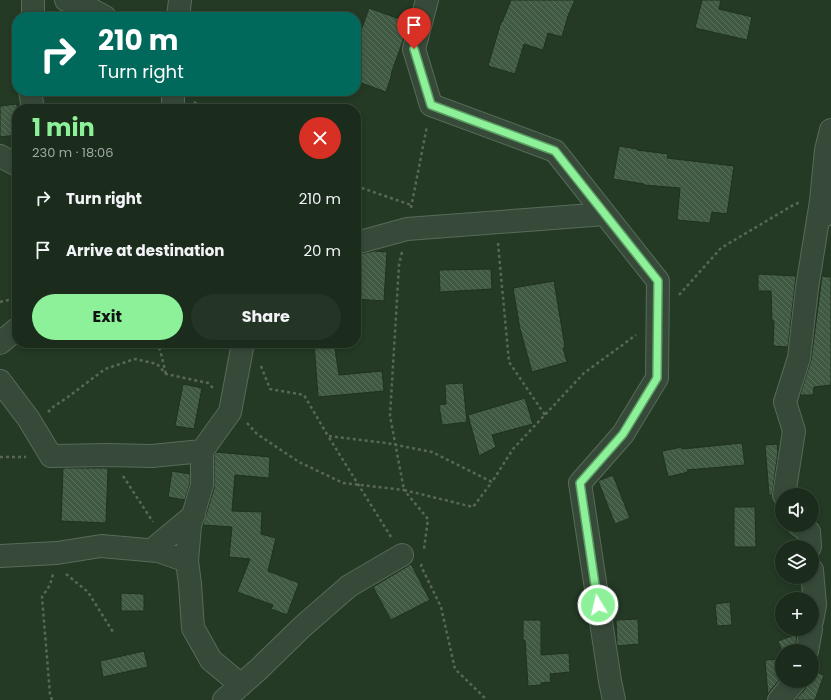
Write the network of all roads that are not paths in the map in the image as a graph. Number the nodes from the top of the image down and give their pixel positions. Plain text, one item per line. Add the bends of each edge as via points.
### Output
1 (33, 0) edge
2 (66, 0) edge
3 (180, 0) edge
4 (427, 0) edge
5 (33, 12) edge
6 (96, 12) edge
7 (179, 12) edge
8 (831, 130) edge
9 (0, 156) edge
10 (12, 162) edge
11 (821, 201) junction
12 (605, 214) junction
13 (831, 231) edge
14 (361, 242) edge
15 (12, 334) edge
16 (0, 343) edge
17 (242, 348) edge
18 (0, 381) edge
19 (202, 451) junction
20 (785, 488) edge
21 (194, 514) junction
22 (158, 545) junction
23 (0, 556) edge
24 (412, 556) road end
25 (187, 562) junction
26 (241, 685) junction
27 (789, 688) edge
28 (224, 700) edge
29 (614, 700) edge
30 (779, 700) edge

1 - 5 street
2 - 6 street
3 - 7 street
4 - 12 street via 414,49 431,105 555,151
8 - 11 street via 826,150
9 - 10 street
11 - 13 street
11 - 20 street via 799,358 785,402 794,430
12 - 14 street via 406,229
12 - 29 street via 658,281 657,378 623,434 580,483
15 - 16 street
17 - 19 street via 230,412
18 - 19 street via 28,418 51,456 152,456
19 - 21 street via 202,485
21 - 22 street
21 - 25 street via 190,526
22 - 23 street via 100,546 57,553 50,560
22 - 25 street via 158,550
24 - 26 street via 348,586
25 - 26 street via 193,628 211,660
26 - 28 street
27 - 30 street

